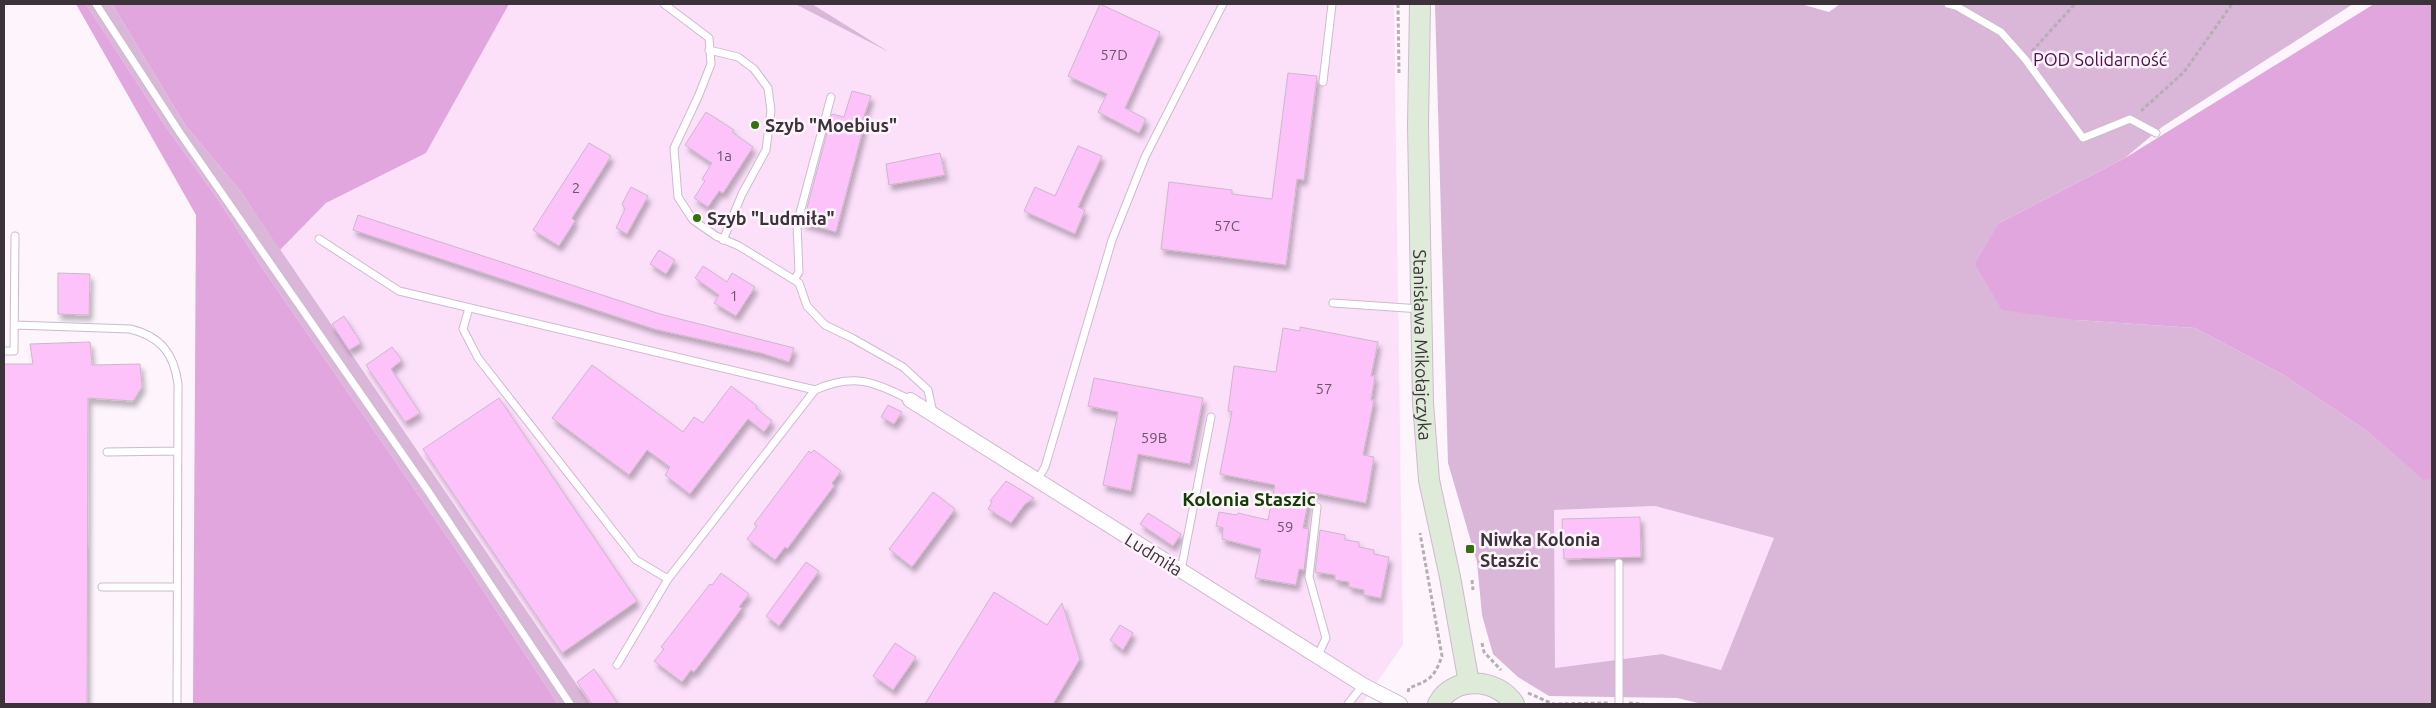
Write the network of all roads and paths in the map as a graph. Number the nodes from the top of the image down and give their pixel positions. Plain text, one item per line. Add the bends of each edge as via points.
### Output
1 (96, 4) edge
2 (664, 4) edge
3 (1223, 4) edge
4 (1332, 4) edge
5 (1420, 4) edge
6 (1948, 4) edge
7 (2075, 4) edge
8 (2232, 4) edge
9 (710, 50) junction
10 (2025, 59) junction
11 (1323, 82) dead end
12 (831, 96) dead end
13 (2130, 119) junction
14 (2156, 133) dead end
15 (15, 236) dead end
16 (319, 239) dead end
17 (723, 240) junction
18 (794, 280) junction
19 (1333, 303) dead end
20 (469, 308) junction
21 (1421, 309) junction
22 (15, 325) junction
23 (4, 351) edge
24 (814, 390) junction
25 (910, 400) joint
26 (934, 416) junction
27 (1211, 417) dead end
28 (107, 452) dead end
29 (178, 452) junction
30 (1037, 480) junction
31 (1318, 507) dead end
32 (1619, 563) dead end
33 (1181, 571) junction
34 (668, 579) junction
35 (1472, 580) dead end
36 (102, 587) dead end
37 (177, 587) junction
38 (1474, 597) dead end
39 (1482, 642) dead end
40 (1318, 655) junction
41 (617, 665) dead end
42 (1506, 676) dead end
43 (1469, 683) junction
44 (1363, 685) junction
45 (1520, 698) edge
46 (177, 704) edge
47 (570, 704) edge
48 (1348, 704) edge
49 (1400, 704) edge
50 (1438, 704) edge
51 (1553, 704) edge
52 (1619, 704) edge
53 (1643, 704) edge

1 - 47 lane via 180,133 434,499
2 - 9 lane via 709,38
3 - 30 lane via 1145,158 1112,240 1045,466
4 - 11 lane
5 - 21 street, Stanisława Mikołajczyka
6 - 10 lane via 2001,32
7 - 10 path
8 - 13 path via 2184,72
9 - 17 lane via 711,64 674,148 675,173 678,197 692,220
9 - 17 lane via 738,57 754,69 768,88 771,111 766,150 742,194
10 - 13 lane via 2083,138
12 - 18 lane via 797,224 799,272
13 - 14 lane
15 - 22 lane
16 - 20 lane via 399,291
17 - 18 lane via 739,246
18 - 26 lane via 800,283 807,306 825,325 903,367 928,390
19 - 21 lane
20 - 24 lane
20 - 34 lane via 463,328 478,358 636,560
21 - 43 street, Stanisława Mikołajczyka via 1423,403 1430,480
22 - 23 lane via 14,351
22 - 29 lane via 130,329 146,332 158,340 176,368
24 - 25 lane via 834,381 862,380
24 - 34 lane
25 - 26 street, Ludmiła
26 - 30 street, Ludmiła
27 - 33 lane
28 - 29 lane
29 - 37 lane
30 - 33 street, Ludmiła
31 - 40 lane via 1309,577 1326,638
32 - 52 lane
33 - 40 street, Ludmiła
34 - 41 lane
35 - 38 path
36 - 37 lane
37 - 46 lane
39 - 42 path via 1484,652
40 - 44 street, Ludmiła
43 - 45 street via 1484,684
43 - 50 street via 1453,689
44 - 48 lane
44 - 49 street, Ludmiła
45 - 51 path
51 - 52 path
52 - 53 path

